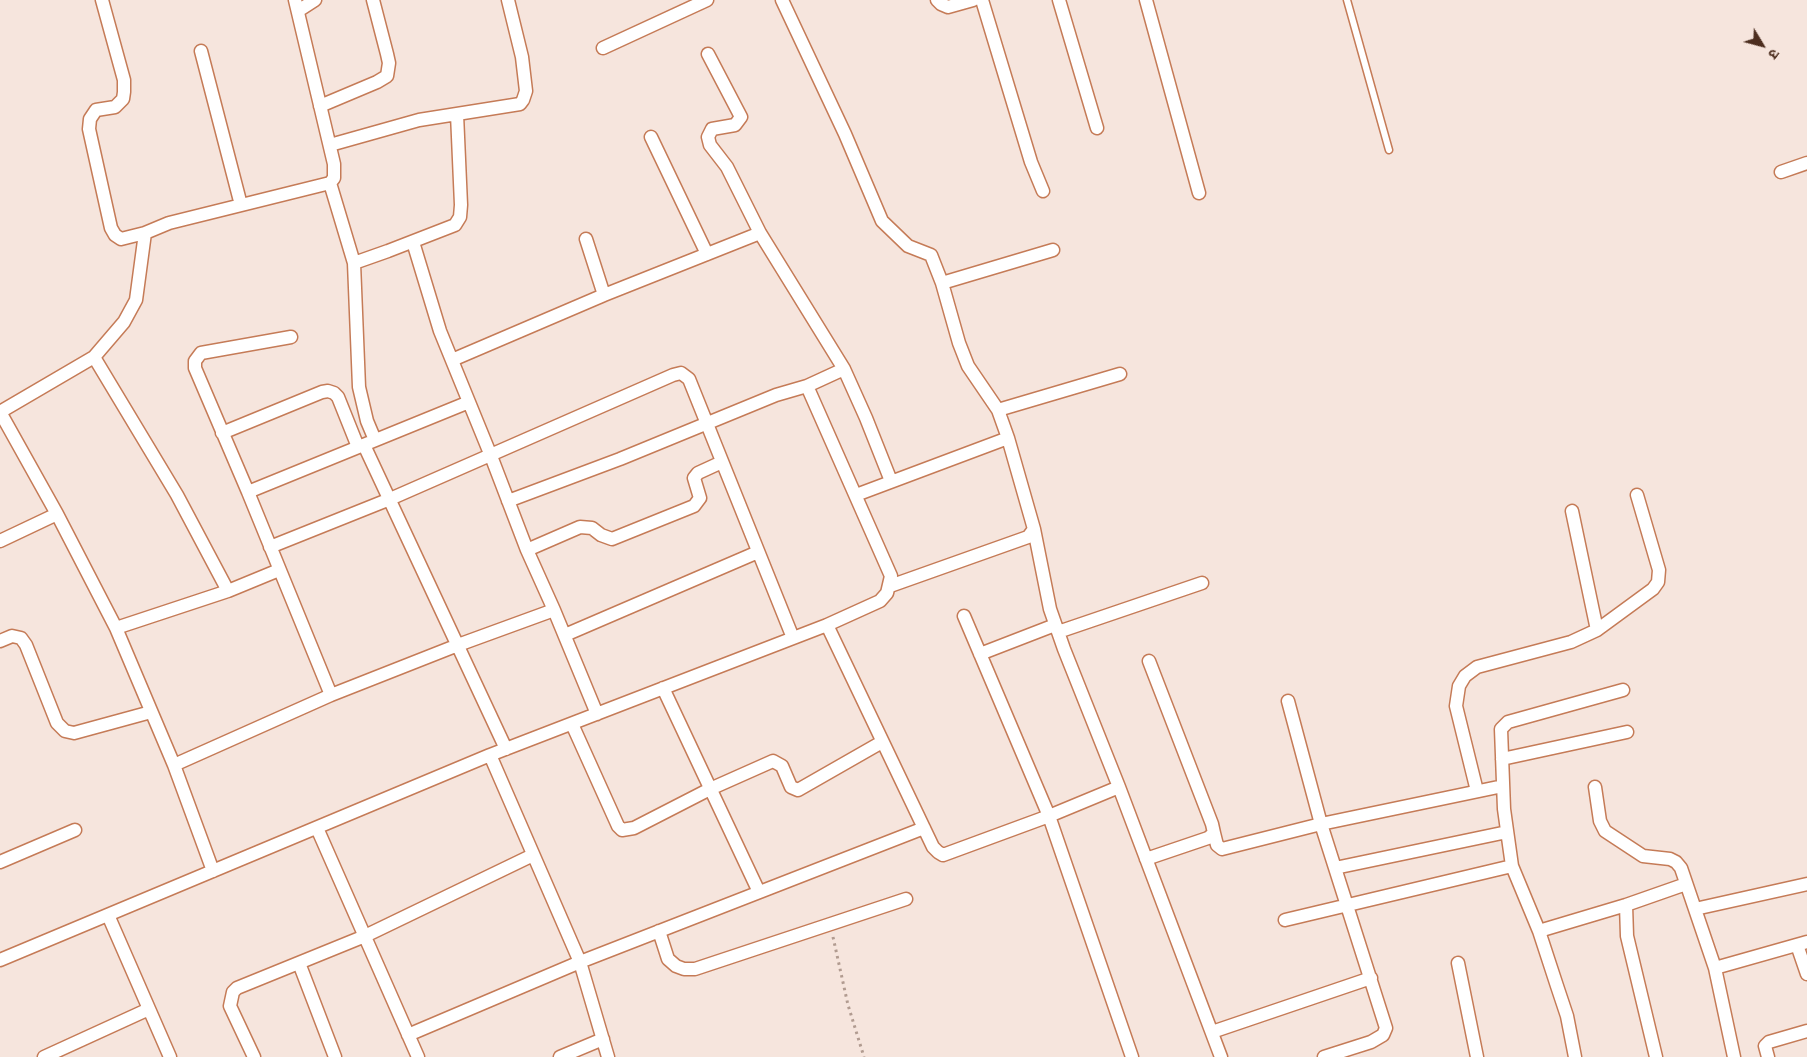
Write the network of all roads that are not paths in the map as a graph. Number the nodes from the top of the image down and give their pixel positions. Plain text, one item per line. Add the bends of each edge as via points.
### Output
1 (102, 0) edge
2 (315, 0) edge
3 (374, 0) edge
4 (508, 0) edge
5 (707, 0) edge
6 (782, 0) edge
7 (937, 0) edge
8 (973, 0) edge
9 (982, 0) edge
10 (1059, 0) edge
11 (1146, 0) edge
12 (1347, 0) edge
13 (297, 5) edge
14 (603, 48) dead end
15 (201, 51) dead end
16 (708, 54) dead end
17 (320, 106) junction
18 (457, 114) junction
19 (1097, 128) dead end
20 (651, 138) dead end
21 (330, 145) junction
22 (1389, 150) dead end
23 (1807, 163) edge
24 (1781, 172) dead end
25 (330, 183) junction
26 (1043, 191) dead end
27 (1199, 193) dead end
28 (241, 205) junction
29 (760, 232) junction
30 (145, 233) junction
31 (586, 238) dead end
32 (413, 242) junction
33 (1054, 250) dead end
34 (708, 254) junction
35 (354, 263) junction
36 (942, 282) junction
37 (604, 295) junction
38 (291, 337) dead end
39 (94, 357) junction
40 (452, 360) junction
41 (844, 369) junction
42 (1120, 374) dead end
43 (807, 386) junction
44 (469, 402) junction
45 (998, 410) junction
46 (0, 412) edge
47 (706, 424) junction
48 (222, 433) junction
49 (1008, 438) junction
50 (366, 444) junction
51 (491, 456) junction
52 (722, 462) junction
53 (891, 481) junction
54 (248, 492) junction
55 (856, 494) junction
56 (1637, 495) dead end
57 (390, 499) junction
58 (508, 502) junction
59 (1572, 511) dead end
60 (57, 514) junction
61 (1034, 528) junction
62 (0, 541) edge
63 (270, 547) junction
64 (527, 550) junction
65 (758, 552) junction
66 (280, 570) junction
67 (1202, 583) dead end
68 (890, 586) junction
69 (228, 591) junction
70 (554, 610) junction
71 (964, 616) dead end
72 (827, 625) junction
73 (116, 628) junction
74 (1057, 628) junction
75 (1597, 630) junction
76 (565, 635) junction
77 (793, 638) junction
78 (0, 641) edge
79 (458, 645) junction
80 (980, 654) junction
81 (1149, 661) dead end
82 (663, 688) junction
83 (1623, 690) dead end
84 (331, 695) junction
85 (1288, 701) dead end
86 (151, 712) junction
87 (597, 714) junction
88 (572, 724) junction
89 (1627, 732) dead end
90 (882, 742) junction
91 (506, 749) junction
92 (490, 755) junction
93 (1502, 759) junction
94 (174, 765) junction
95 (1503, 786) junction
96 (1119, 787) junction
97 (1595, 787) dead end
98 (710, 789) junction
99 (1477, 791) junction
100 (1049, 816) junction
101 (1321, 824) junction
102 (317, 828) junction
103 (924, 828) junction
104 (75, 830) dead end
105 (1507, 832) junction
106 (1214, 833) junction
107 (533, 855) junction
108 (1146, 859) junction
109 (0, 862) edge
110 (1512, 866) junction
111 (1335, 868) junction
112 (214, 871) junction
113 (1686, 884) junction
114 (1807, 884) edge
115 (759, 892) junction
116 (906, 899) dead end
117 (1346, 904) junction
118 (1626, 905) junction
119 (1695, 909) junction
120 (108, 915) junction
121 (1285, 920) dead end
122 (660, 931) junction
123 (1539, 931) junction
124 (365, 936) junction
125 (1802, 943) edge
126 (0, 960) edge
127 (580, 962) junction
128 (299, 963) junction
129 (1458, 963) dead end
130 (1716, 968) junction
131 (1807, 974) edge
132 (1371, 978) junction
133 (149, 1010) junction
134 (1807, 1031) edge
135 (1212, 1032) junction
136 (408, 1035) junction
137 (602, 1039) junction
138 (1572, 1056) edge
139 (44, 1057) edge
140 (170, 1057) edge
141 (254, 1057) edge
142 (335, 1057) edge
143 (418, 1057) edge
144 (560, 1057) edge
145 (608, 1057) edge
146 (1132, 1057) edge
147 (1221, 1057) edge
148 (1324, 1057) edge
149 (1477, 1057) edge
150 (1656, 1057) edge
151 (1734, 1057) edge
152 (1768, 1057) edge

1 - 30 street via 124,80 124,92 123,99 115,107 96,110 90,119 89,129 111,228 121,239
2 - 13 street
3 - 17 street via 387,54 387,76
4 - 18 street via 522,57 524,100 520,104
5 - 14 street
6 - 36 street via 882,222 908,246 931,255
7 - 8 street via 948,7
9 - 26 street via 1031,162
10 - 19 street
11 - 27 street
12 - 22 lane
13 - 17 street
15 - 28 street
16 - 29 street via 741,117 735,125 712,129 708,136 710,145 727,167
17 - 21 street
18 - 21 street via 419,120
18 - 32 street via 460,217 455,225
20 - 34 street
21 - 25 street via 334,164 334,178
23 - 24 street
25 - 28 street
25 - 35 street
28 - 30 street via 169,222
29 - 34 street
29 - 41 street
30 - 39 street via 136,300 124,322
31 - 37 street
32 - 35 street
32 - 40 street
33 - 36 street
34 - 37 street
35 - 50 street via 359,387 367,421
36 - 45 street via 968,366
37 - 40 street
38 - 48 street via 198,356 195,368
39 - 46 street
39 - 69 street via 177,495
40 - 44 street
41 - 43 street
41 - 53 street
42 - 45 street
43 - 47 street
43 - 55 street
44 - 50 street
44 - 51 street
45 - 49 street
46 - 60 street
47 - 51 street via 688,379 681,374 673,375
47 - 52 street
47 - 58 street
48 - 50 street via 328,391 338,397
48 - 54 street
49 - 53 street
49 - 61 street
50 - 54 street
50 - 57 street
51 - 57 street
51 - 58 street
52 - 64 street via 694,478 700,498 694,506 612,539 601,536 592,528 580,527
52 - 65 street
53 - 55 street
54 - 63 street
55 - 68 street via 891,576
56 - 75 street via 1660,570 1658,582
57 - 63 street
57 - 79 street
58 - 64 street
59 - 75 street
60 - 62 street
60 - 73 street
61 - 68 street via 1028,537
61 - 74 street
63 - 66 street
64 - 70 street
65 - 76 street
65 - 77 street
66 - 69 street
66 - 84 street
67 - 74 street
68 - 72 street via 880,601
69 - 73 street
70 - 76 street
70 - 79 street
71 - 80 street
72 - 77 street
72 - 90 street
73 - 86 street
74 - 80 street
74 - 96 street
75 - 99 street via 1572,642 1477,667 1465,676 1459,686 1456,706
76 - 87 street
77 - 82 street
78 - 86 street via 12,636 21,638 26,645 57,723 64,731 74,733
79 - 84 street
79 - 91 street
80 - 100 street
81 - 106 street
82 - 87 street
82 - 98 street
83 - 93 street via 1508,722 1501,729
84 - 94 street
85 - 101 street
86 - 94 street
87 - 88 street
88 - 91 street
88 - 98 street via 622,830 634,828
89 - 93 street
90 - 98 street via 798,790 791,787 782,766 773,761
90 - 103 street
91 - 92 street
92 - 102 street
92 - 107 street
93 - 95 street
94 - 112 street
95 - 99 street
95 - 105 street
96 - 100 street
96 - 108 street
97 - 113 street via 1600,821 1606,831 1643,856 1676,862
98 - 115 street
99 - 101 street
100 - 103 street via 943,855 933,847
100 - 146 street
101 - 106 street via 1222,849
101 - 111 street
102 - 112 street
102 - 124 street
103 - 115 street
104 - 109 street
105 - 110 street
105 - 111 street
106 - 108 street via 1208,838
107 - 124 street
107 - 127 street
108 - 135 street
110 - 117 street
110 - 123 street
111 - 117 street
112 - 120 street
113 - 118 street
113 - 119 street
114 - 119 street
115 - 122 street
116 - 122 street via 695,969 684,969 668,959
117 - 121 street
117 - 132 street
118 - 123 street
118 - 150 street via 1627,936
119 - 130 street
120 - 126 street
120 - 133 street
122 - 127 street
123 - 138 street via 1566,1016
124 - 128 street
124 - 136 street
125 - 130 street
125 - 131 street
127 - 136 street
127 - 137 street
128 - 141 street via 233,992 230,1006
128 - 142 street
129 - 149 street
130 - 151 street
132 - 135 street
132 - 148 street via 1386,1028 1383,1035
133 - 139 street
133 - 140 street
134 - 152 street via 1769,1042 1765,1046
135 - 147 street
136 - 143 street
137 - 144 street
137 - 145 street

